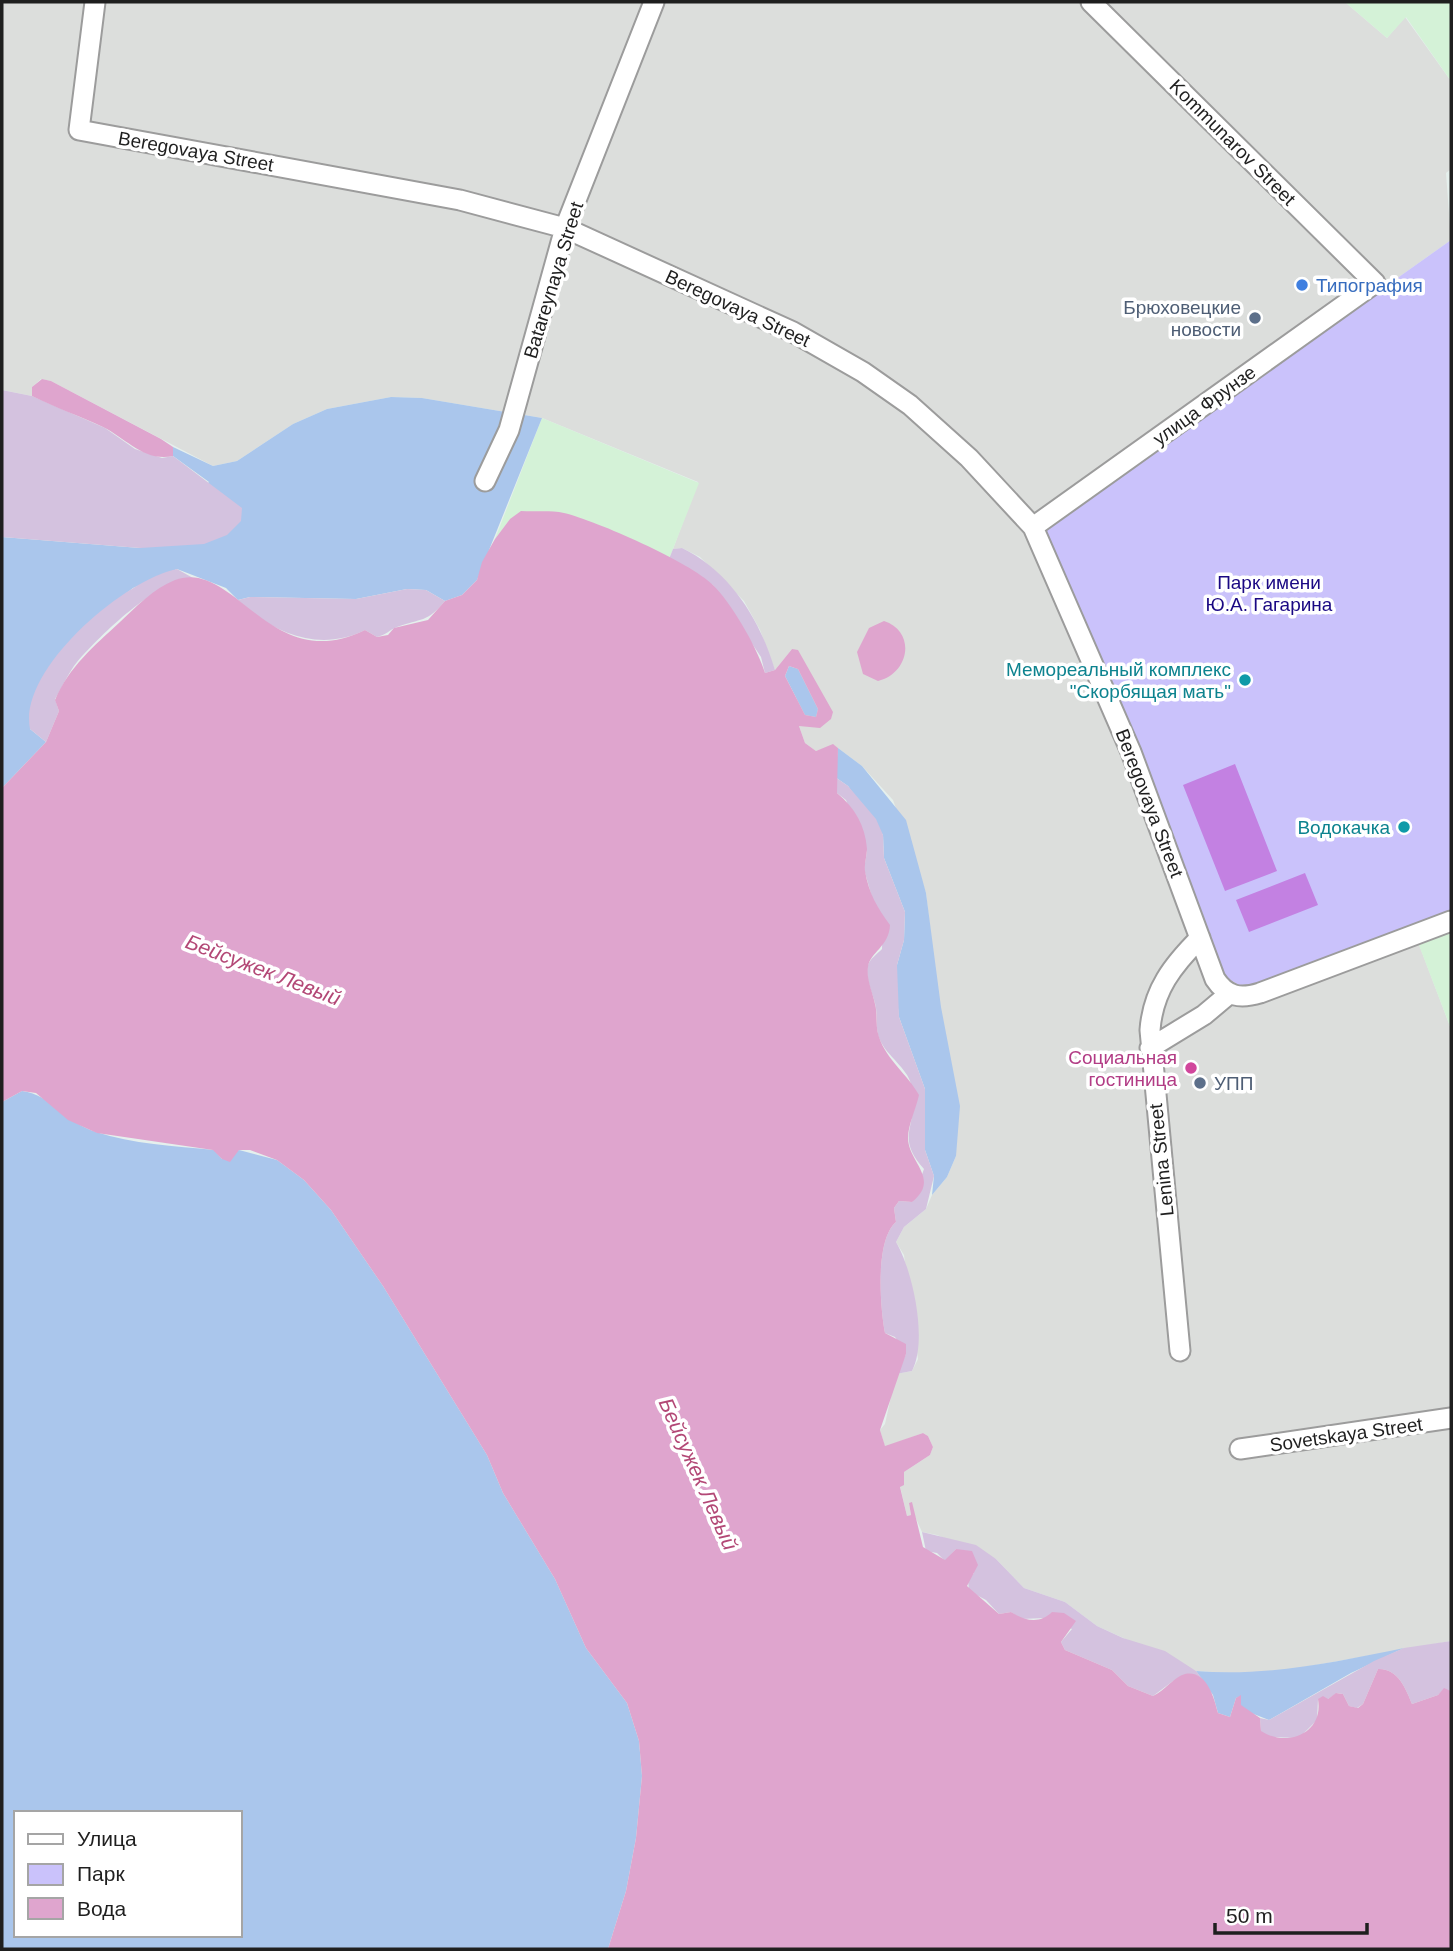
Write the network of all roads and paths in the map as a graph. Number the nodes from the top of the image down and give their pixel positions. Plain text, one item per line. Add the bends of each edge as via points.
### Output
1 (95, 2) edge
2 (654, 2) edge
3 (1091, 2) edge
4 (565, 229) junction
5 (1375, 283) joint
6 (485, 481) dead end
7 (1033, 527) junction
8 (1451, 921) edge
9 (1200, 938) junction
10 (1229, 994) junction
11 (1150, 1048) junction
12 (1180, 1351) dead end
13 (1451, 1418) edge
14 (1240, 1449) dead end

1 - 4 street, Beregovaya Street via 79,130 460,200
2 - 4 street, Batareynaya Street
3 - 5 street, Kommunarov Street
4 - 6 street, Batareynaya Street via 509,430
4 - 7 street, Beregovaya Street via 793,332 863,372 941,432
5 - 7 street, улица Фрунзе
7 - 9 street, Beregovaya Street via 1131,752
8 - 10 street via 1260,993
9 - 10 street, Beregovaya Street via 1215,979
9 - 11 street via 1179,959 1156,995
10 - 11 street
11 - 12 street, Lenina Street
13 - 14 street, Sovetskaya Street

